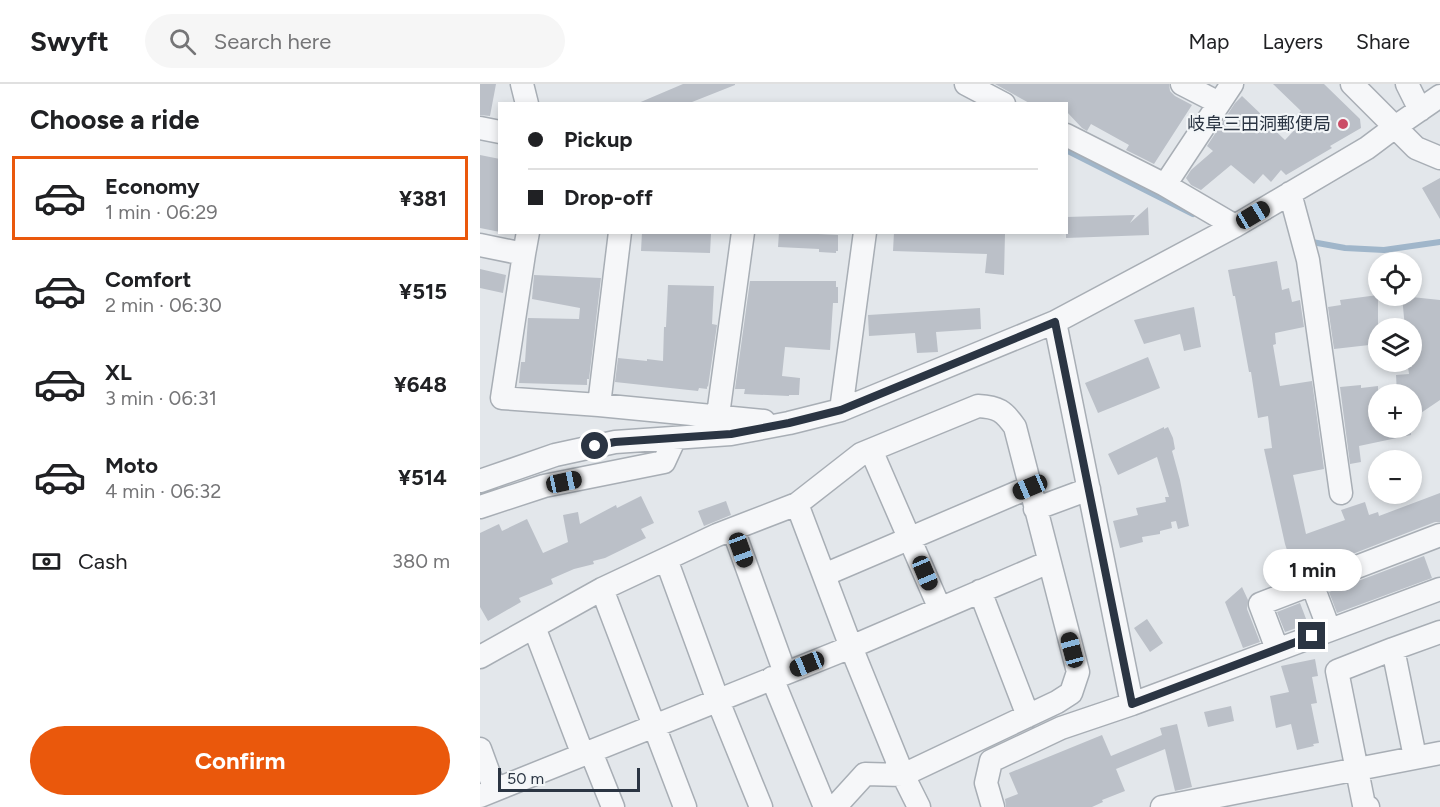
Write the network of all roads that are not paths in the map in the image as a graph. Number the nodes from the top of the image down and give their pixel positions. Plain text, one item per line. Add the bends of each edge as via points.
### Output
1 (522, 84) edge
2 (966, 84) edge
3 (1182, 84) edge
4 (1232, 84) edge
5 (1352, 84) edge
6 (1407, 84) edge
7 (1440, 96) edge
8 (988, 101) edge
9 (526, 102) edge
10 (1219, 103) junction
11 (1420, 110) junction
12 (1395, 127) junction
13 (480, 128) edge
14 (498, 132) edge
15 (1068, 136) edge
16 (1440, 158) edge
17 (1165, 185) junction
18 (1290, 193) junction
19 (1235, 225) junction
20 (620, 234) edge
21 (743, 234) edge
22 (865, 234) edge
23 (526, 243) edge
24 (480, 245) edge
25 (1055, 322) junction
26 (599, 405) junction
27 (841, 410) junction
28 (718, 416) junction
29 (789, 423) junction
30 (675, 438) junction
31 (871, 450) junction
32 (480, 481) edge
33 (1030, 487) junction
34 (1089, 489) junction
35 (1341, 493) dead end
36 (797, 504) junction
37 (480, 507) edge
38 (1035, 508) junction
39 (733, 529) junction
40 (1440, 536) edge
41 (910, 538) junction
42 (666, 559) junction
43 (1049, 562) junction
44 (824, 575) junction
45 (1312, 584) junction
46 (602, 589) junction
47 (1440, 589) edge
48 (980, 591) junction
49 (940, 609) junction
50 (534, 627) junction
51 (1329, 629) junction
52 (1440, 633) edge
53 (851, 646) junction
54 (1277, 649) junction
55 (1393, 649) junction
56 (480, 657) edge
57 (779, 676) junction
58 (718, 701) junction
59 (1132, 704) junction
60 (1028, 716) junction
61 (654, 727) junction
62 (480, 749) edge
63 (587, 753) junction
64 (1439, 755) edge
65 (1415, 757) junction
66 (1356, 768) junction
67 (865, 774) junction
68 (903, 775) junction
69 (488, 793) edge
70 (1203, 803) edge
71 (613, 807) edge
72 (686, 807) edge
73 (761, 807) edge
74 (825, 807) edge
75 (835, 807) edge
76 (849, 807) edge
77 (919, 807) edge
78 (993, 807) edge
79 (1162, 807) edge
80 (1368, 807) edge

1 - 9 street
2 - 8 street
3 - 10 street
4 - 10 street
5 - 12 street
6 - 11 street
7 - 11 street
10 - 17 street
11 - 12 street
12 - 16 street via 1416,148
12 - 18 street
13 - 14 street
15 - 17 street
17 - 19 street
18 - 19 street
18 - 35 street via 1308,260
19 - 25 street
20 - 26 street
21 - 28 street
22 - 27 street
23 - 24 street
23 - 26 street via 502,398
25 - 27 street
25 - 34 street
26 - 28 street
27 - 29 street
28 - 29 street
29 - 30 street via 731,434
30 - 32 street via 615,442 555,455
30 - 37 street via 664,462 544,486
31 - 33 street via 978,406 991,406 1006,414 1015,427
31 - 36 street via 841,468
31 - 41 street
33 - 38 street
33 - 41 street
34 - 38 street
34 - 59 street
36 - 39 street
36 - 44 street
38 - 43 street
39 - 42 street
39 - 57 street
40 - 45 street
41 - 44 street
41 - 49 street
42 - 46 street
42 - 58 street
43 - 48 street
43 - 60 street via 1078,672 1071,693
44 - 53 street
45 - 51 street
45 - 54 street via 1260,603
46 - 50 street
46 - 61 street
47 - 51 street
48 - 49 street
48 - 60 street
49 - 53 street
50 - 56 street
50 - 63 street
51 - 54 street
52 - 55 street
53 - 57 street
53 - 68 street
54 - 59 street
55 - 65 street
55 - 66 street via 1337,672
57 - 58 street
57 - 74 street
58 - 61 street
58 - 73 street
59 - 78 street via 1061,728 991,761 986,783
60 - 68 street
61 - 63 street
61 - 72 street
62 - 69 street
63 - 69 street
63 - 71 street
64 - 65 street
65 - 66 street
66 - 70 street
66 - 80 street via 1364,805
67 - 68 street
67 - 75 street
67 - 76 street
68 - 77 street
70 - 79 street

